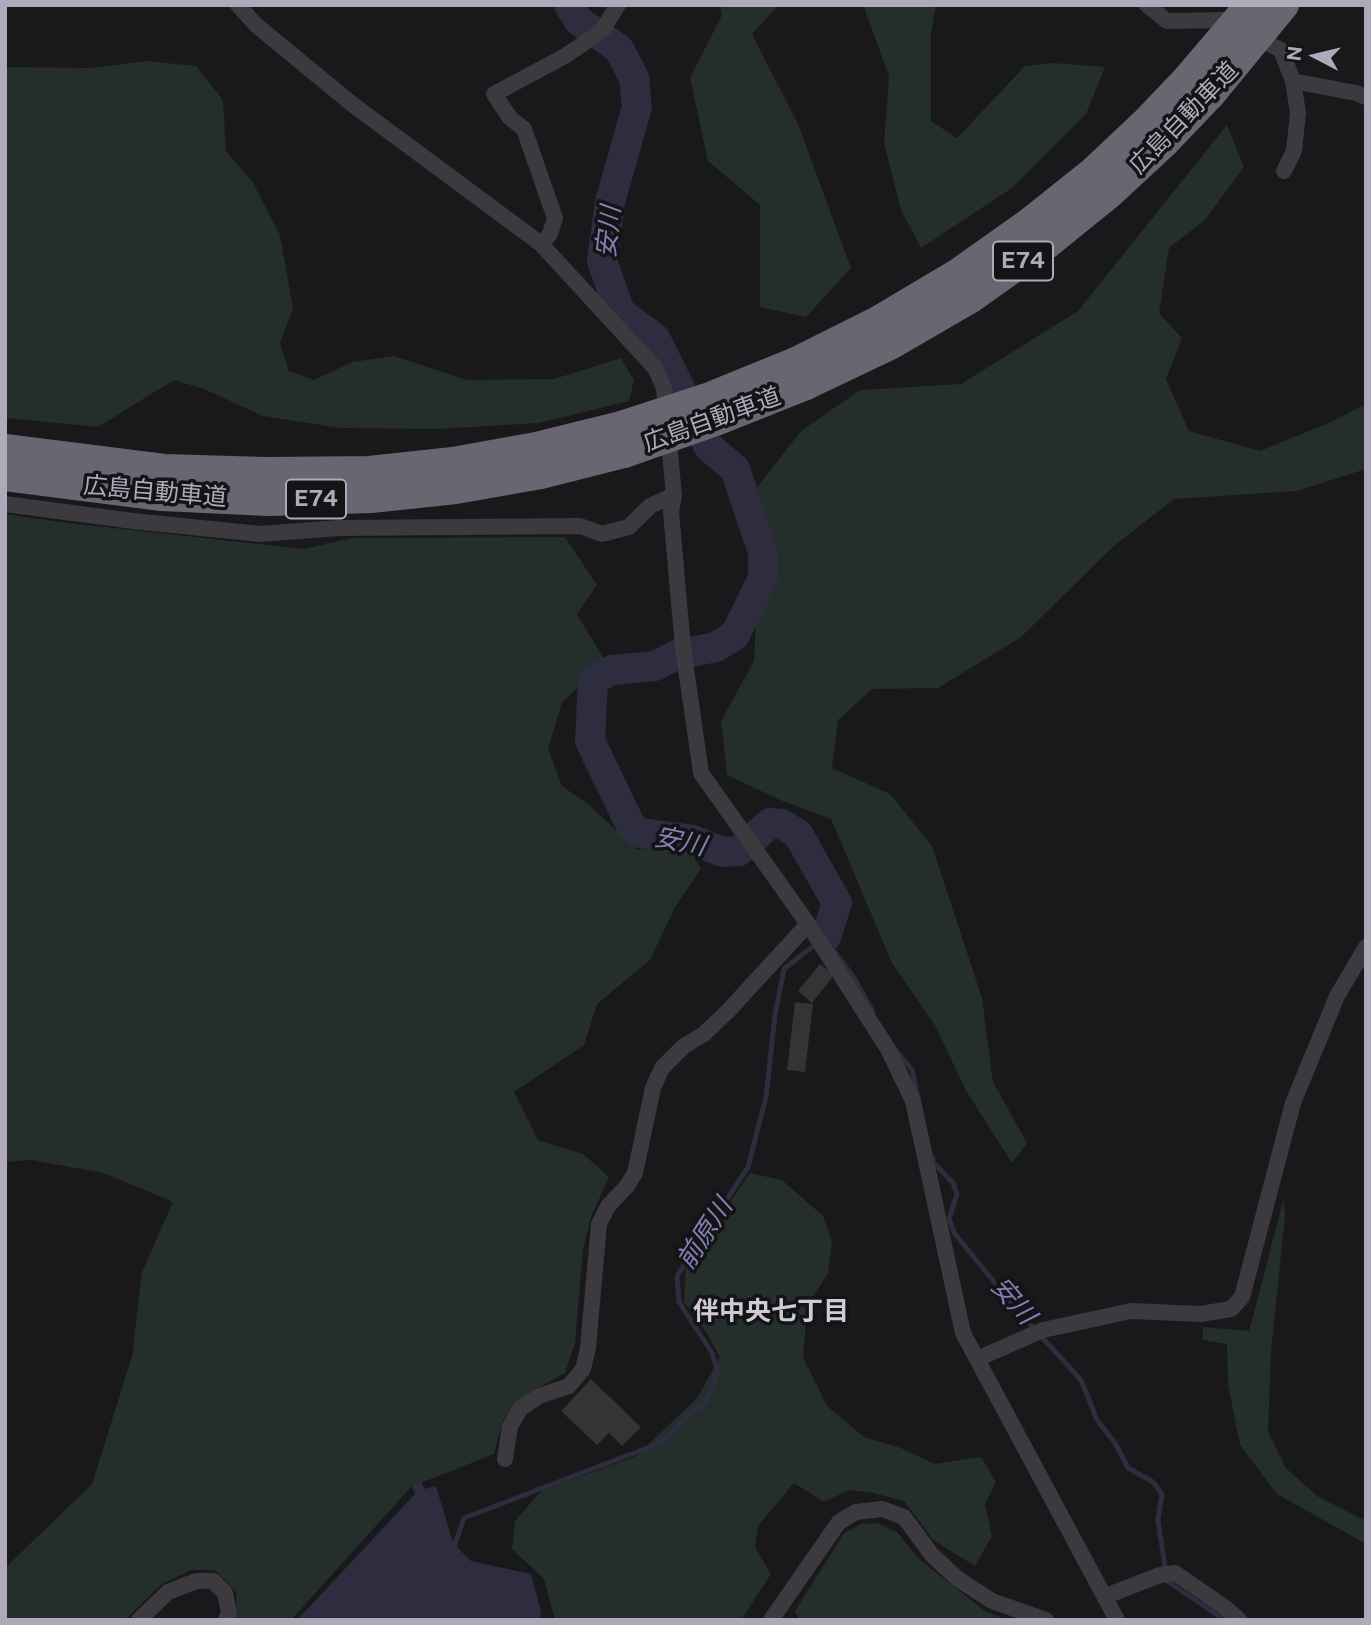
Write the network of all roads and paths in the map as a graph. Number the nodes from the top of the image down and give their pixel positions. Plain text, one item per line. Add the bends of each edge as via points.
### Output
1 (238, 5) edge
2 (618, 5) edge
3 (1147, 5) edge
4 (1250, 5) edge
5 (1284, 5) edge
6 (1293, 81) junction
7 (1198, 87) junction
8 (1366, 97) edge
9 (1284, 171) dead end
10 (541, 244) junction
11 (623, 439) junction
12 (5, 449) edge
13 (5, 476) edge
14 (674, 495) junction
15 (5, 504) edge
16 (808, 924) junction
17 (1366, 947) edge
18 (977, 1359) junction
19 (506, 1459) dead end
20 (1105, 1596) junction
21 (139, 1620) edge
22 (226, 1620) edge
23 (771, 1620) edge
24 (1046, 1620) edge
25 (1117, 1620) edge
26 (1239, 1620) edge

1 - 10 street via 352,104
2 - 10 street via 598,33 494,94 524,129 555,218
3 - 6 street via 1167,21 1223,20 1281,50
4 - 7 highway, 広島自動車道 / E74, bridge
5 - 7 highway, 広島自動車道 / E74, bridge
6 - 8 street
6 - 9 street via 1297,126 1294,151
7 - 11 highway, 広島自動車道 / E74, bridge via 1165,142 1047,244 971,298 890,345 801,373 718,420
10 - 14 street via 655,368 664,388
11 - 12 highway, 広島自動車道 / E74 via 369,471 164,469
11 - 13 highway, 広島自動車道 / E74 via 541,474 371,498 269,501 162,496
14 - 15 street via 650,506 629,527 602,534 580,526 339,528 260,534
14 - 16 street via 671,512 684,653 701,773
16 - 18 street via 888,1049 913,1101 963,1333
16 - 19 street via 728,1011 662,1068 653,1088 635,1173 599,1224 583,1369 569,1386 539,1396 522,1408 510,1426
17 - 18 street via 1337,996 1293,1103 1242,1297 1231,1309 1200,1314 1131,1311 1038,1333
18 - 20 street
20 - 25 street
20 - 26 street via 1167,1574
21 - 22 street via 168,1592 196,1581 213,1581 225,1593
23 - 24 street via 839,1522 856,1512 882,1508 904,1517 932,1555 958,1579 992,1601

